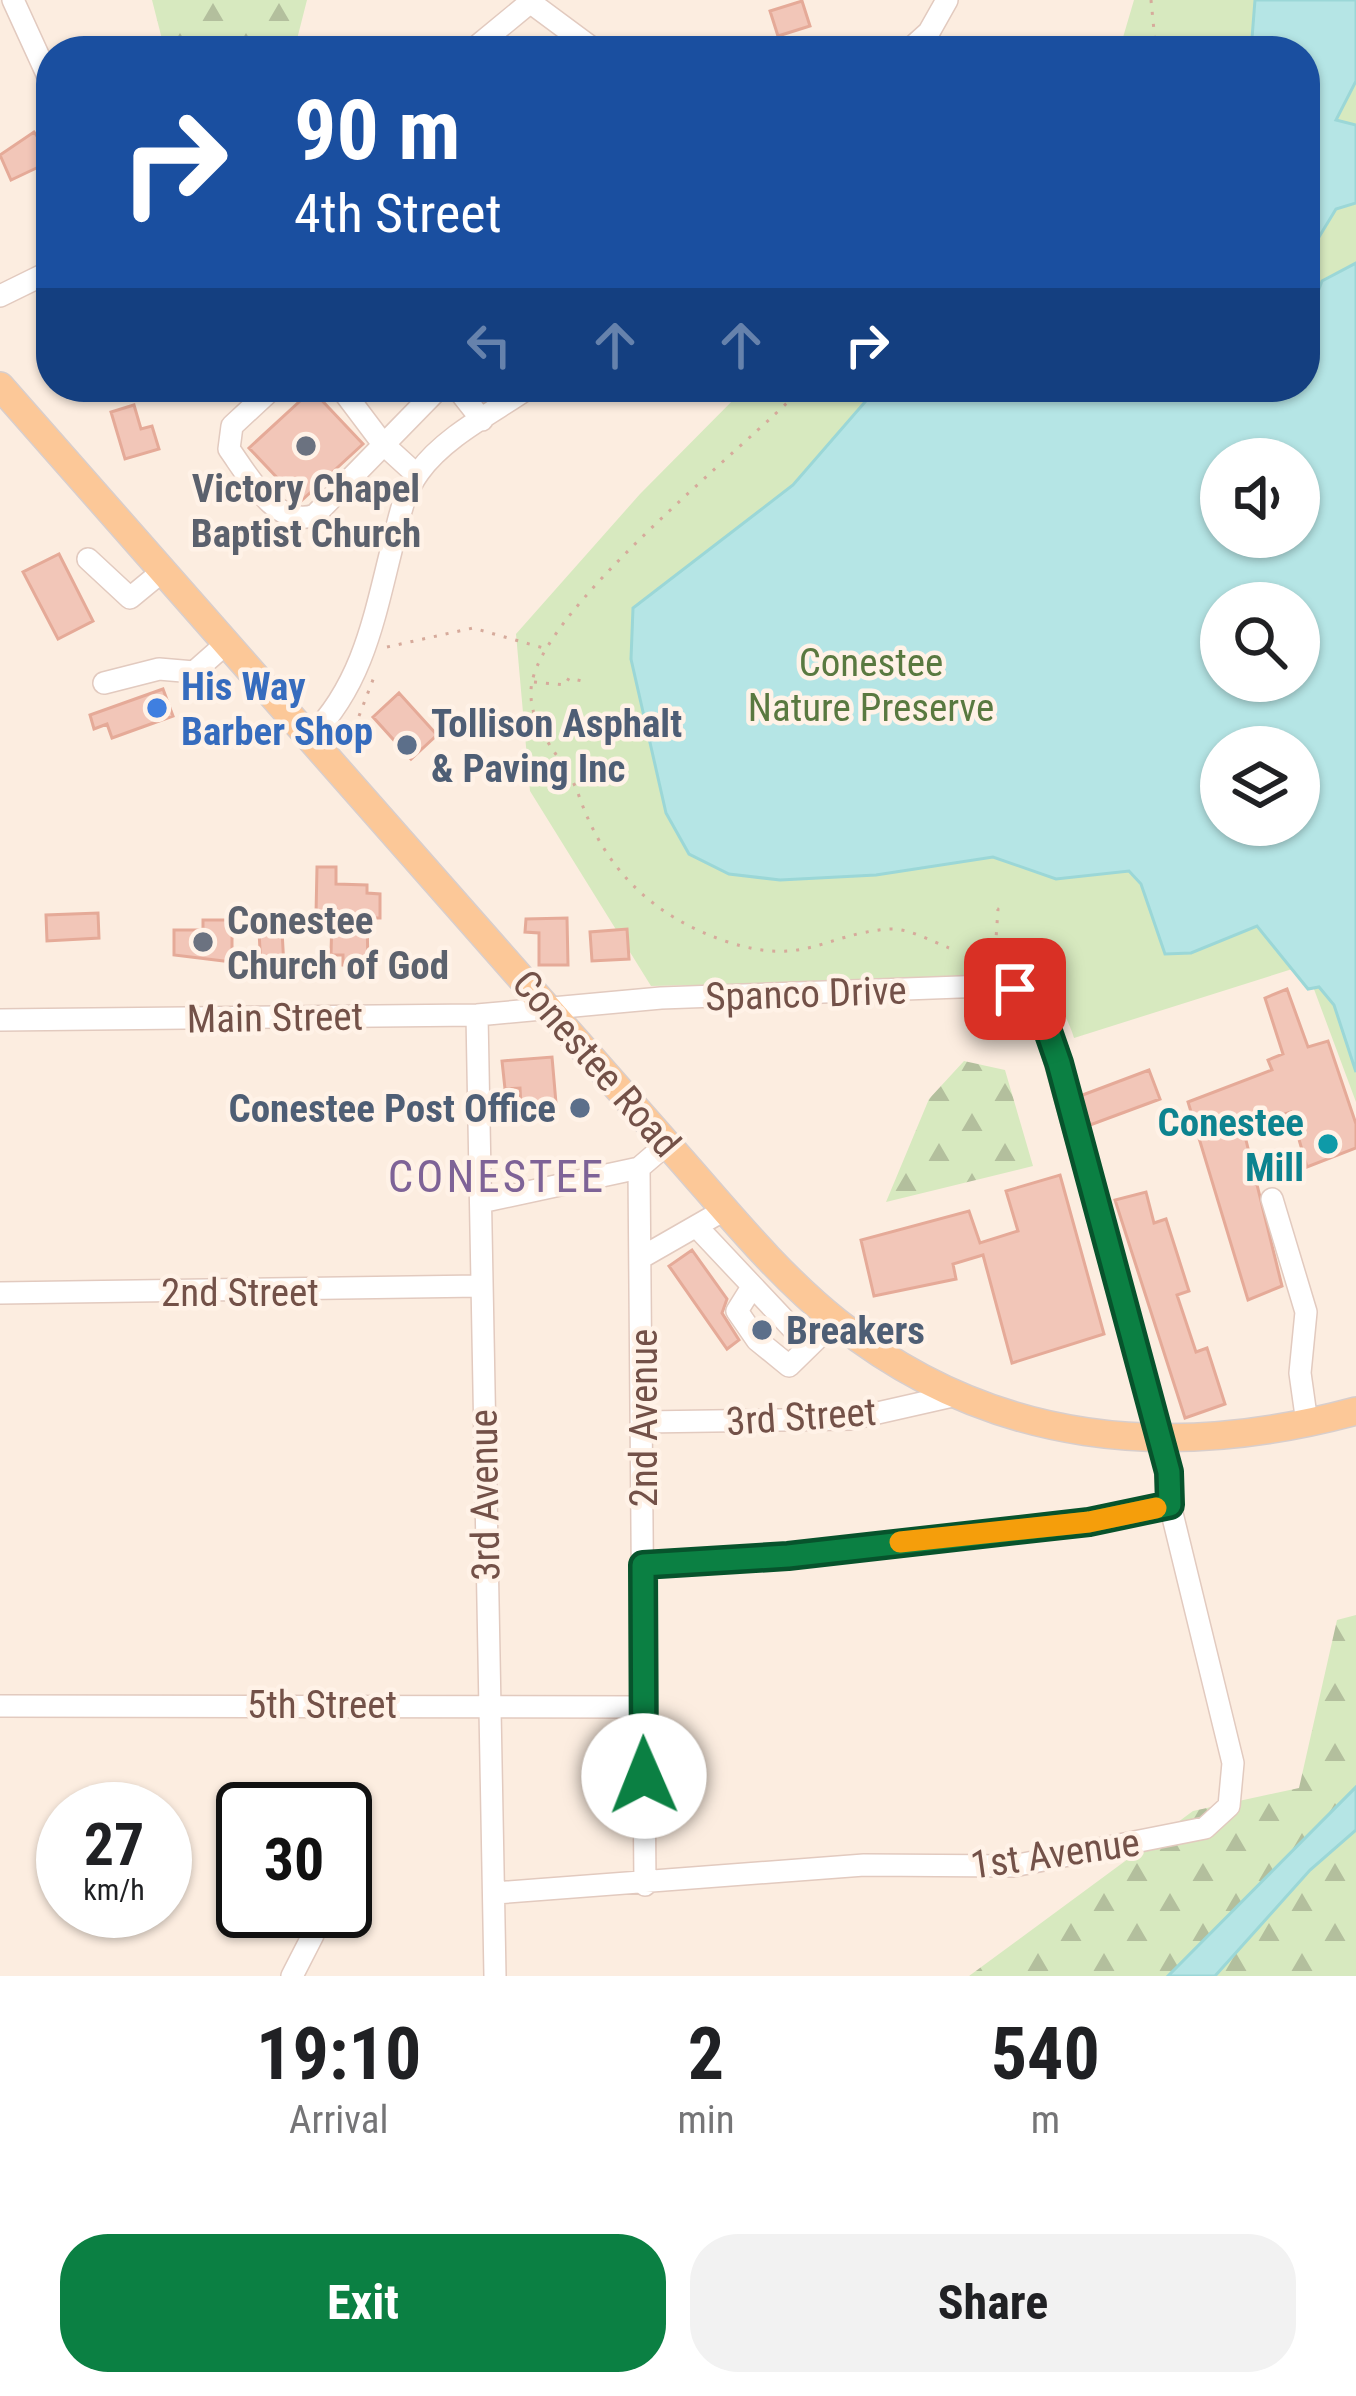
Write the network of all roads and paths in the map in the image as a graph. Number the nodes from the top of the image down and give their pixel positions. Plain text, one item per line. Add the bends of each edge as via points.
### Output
1 (13, 0) edge
2 (947, 0) edge
3 (1150, 0) edge
4 (531, 1) edge
5 (489, 36) edge
6 (576, 36) edge
7 (925, 36) edge
8 (1154, 36) edge
9 (36, 50) edge
10 (36, 279) edge
11 (0, 296) edge
12 (0, 386) edge
13 (258, 402) edge
14 (358, 402) edge
15 (425, 402) edge
16 (467, 402) edge
17 (509, 402) edge
18 (787, 402) edge
19 (482, 421) junction
20 (383, 444) junction
21 (417, 475) junction
22 (88, 559) dead end
23 (164, 570) junction
24 (228, 642) junction
25 (548, 650) junction
26 (380, 656) dead end
27 (375, 674) dead end
28 (582, 681) dead end
29 (104, 683) dead end
30 (531, 683) junction
31 (359, 716) dead end
32 (310, 736) junction
33 (992, 908) dead end
34 (949, 948) dead end
35 (978, 948) dead end
36 (550, 1009) junction
37 (477, 1015) junction
38 (0, 1020) edge
39 (667, 1144) junction
40 (639, 1168) junction
41 (1272, 1198) dead end
42 (481, 1202) junction
43 (725, 1210) junction
44 (697, 1227) junction
45 (644, 1256) junction
46 (480, 1286) junction
47 (752, 1287) junction
48 (0, 1293) edge
49 (835, 1321) junction
50 (809, 1346) junction
51 (956, 1395) junction
52 (1332, 1417) edge
53 (644, 1422) junction
54 (1158, 1440) junction
55 (1170, 1505) junction
56 (643, 1565) junction
57 (488, 1704) junction
58 (0, 1706) edge
59 (644, 1707) junction
60 (644, 1885) junction
61 (495, 1893) junction
62 (312, 1938) edge
63 (292, 1976) edge
64 (495, 1976) edge

1 - 9 street
2 - 7 street
3 - 8 path
4 - 5 street
4 - 6 street
10 - 11 street
12 - 23 main road, Conestee Road
13 - 20 street via 232,426 230,449 289,518 315,515
14 - 20 street
15 - 20 street
16 - 19 street
17 - 19 street
18 - 25 path via 638,540
19 - 21 street
20 - 21 street
21 - 32 street via 356,674
22 - 23 street via 130,598
23 - 24 main road, Conestee Road
24 - 29 street via 194,672 158,669
24 - 32 main road, Conestee Road
25 - 26 path via 473,628
25 - 30 path
27 - 31 path
28 - 30 path
30 - 34 path via 533,717 575,785 593,837 625,881 669,917 760,951 812,950 894,929
32 - 36 main road, Conestee Road
33 - 35 path via 996,939
36 - 37 street, Main Street
36 - 39 main road, Conestee Road
36 - 54 street, Spanco Drive via 987,986 1025,994 1045,1018 1059,1063
37 - 38 street, Main Street
37 - 42 street, 3rd Avenue
39 - 40 street
39 - 43 main road, Conestee Road
40 - 42 street
40 - 45 street, 2nd Avenue
41 - 52 street via 1306,1312 1300,1373
42 - 46 street, 3rd Avenue
43 - 44 street
43 - 49 main road, Conestee Road
44 - 45 street
44 - 47 street
45 - 53 street, 2nd Avenue
46 - 48 street, 2nd Street
46 - 57 street, 3rd Avenue
47 - 50 street
47 - 50 street via 737,1311 757,1340 789,1366
49 - 50 street
49 - 51 main road, Conestee Road
51 - 53 street, 3rd Street via 851,1418
51 - 54 main road, Conestee Road via 1044,1424
52 - 54 main road, Conestee Road via 1234,1437
53 - 56 street, 2nd Avenue
54 - 55 street, 1st Avenue
55 - 56 street via 1089,1522
55 - 60 street, 1st Avenue via 1230,1741 1233,1798 1215,1822 1012,1866 864,1865
56 - 59 street, 2nd Avenue
57 - 58 street, 5th Street
57 - 59 street, 5th Street
57 - 61 street, 3rd Avenue
59 - 60 street, 2nd Avenue
60 - 61 street, 1st Avenue
61 - 64 street, 3rd Avenue
62 - 63 street

